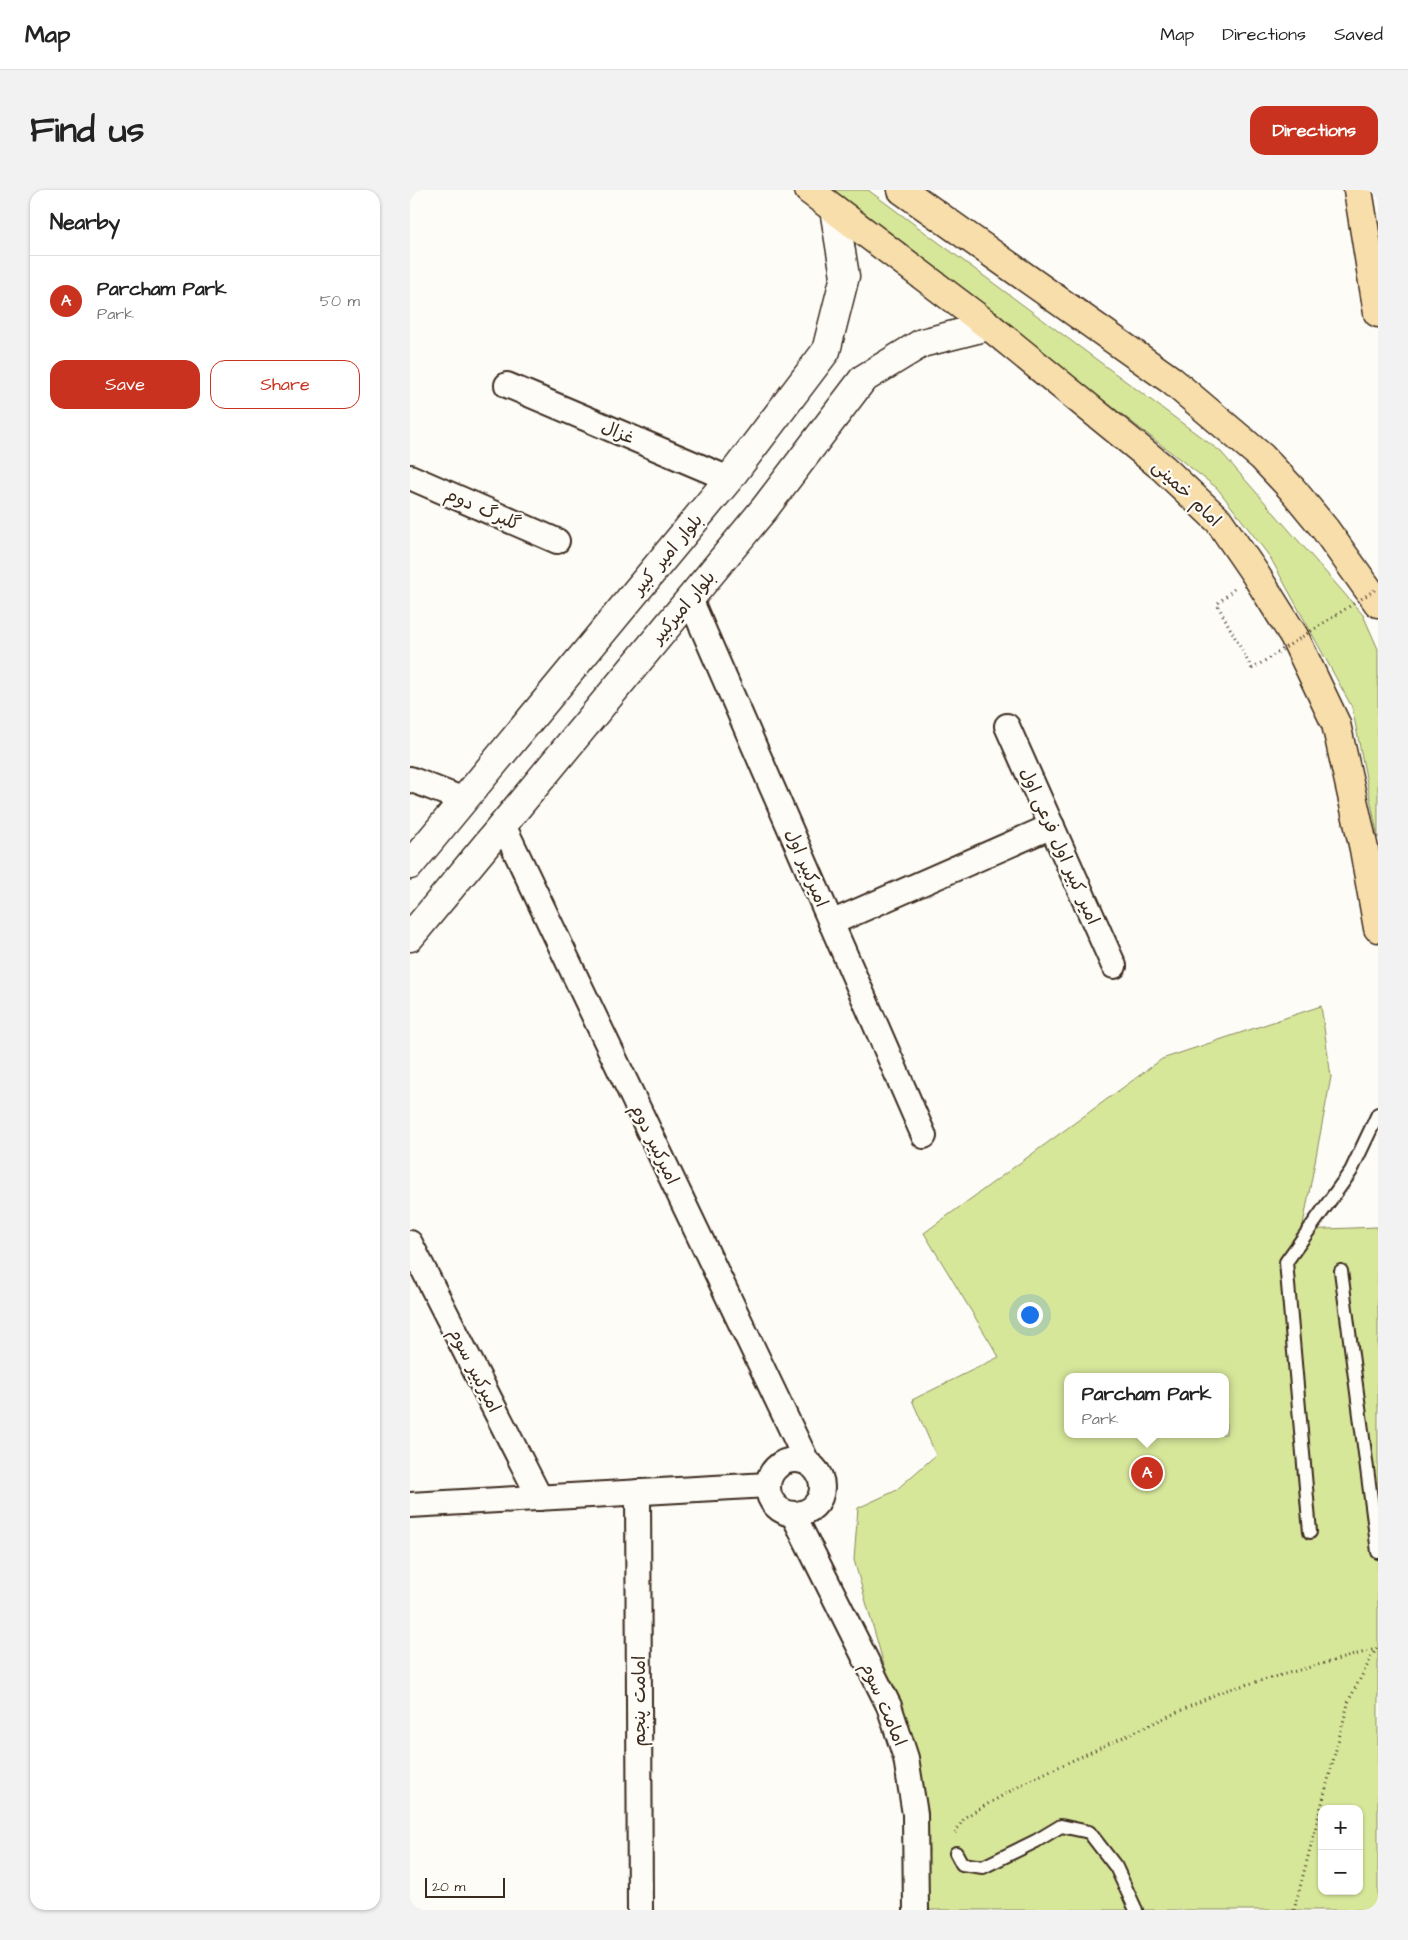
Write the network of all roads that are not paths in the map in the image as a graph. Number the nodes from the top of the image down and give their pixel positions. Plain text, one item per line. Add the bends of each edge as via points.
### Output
1 (809, 190) edge
2 (902, 190) edge
3 (1358, 190) edge
4 (834, 209) junction
5 (1378, 312) edge
6 (989, 326) junction
7 (507, 385) dead end
8 (410, 477) edge
9 (729, 479) junction
10 (557, 541) dead end
11 (690, 599) junction
12 (1378, 603) edge
13 (1007, 726) dead end
14 (410, 779) edge
15 (464, 800) junction
16 (503, 825) junction
17 (1052, 826) junction
18 (410, 865) edge
19 (831, 923) junction
20 (1378, 928) edge
21 (410, 937) edge
22 (1114, 966) dead end
23 (1378, 1114) edge
24 (924, 1136) dead end
25 (410, 1243) edge
26 (1341, 1271) dead end
27 (807, 1462) junction
28 (768, 1485) junction
29 (638, 1492) junction
30 (540, 1498) junction
31 (410, 1505) edge
32 (794, 1514) junction
33 (1310, 1532) dead end
34 (1378, 1552) edge
35 (956, 1853) road end
36 (640, 1910) edge
37 (916, 1910) edge
38 (1136, 1910) edge

1 - 4 highway, امام خمینی
2 - 12 highway via 1171,380 1262,457 1325,529
3 - 5 highway
4 - 6 highway, امام خمینی
4 - 9 street, بلوار امیر کبیر via 845,276 826,351
6 - 11 street, بلوار امیرکبیر via 922,343 863,379 765,508
6 - 20 highway, امام خمینی via 1163,468 1219,521 1254,572 1294,636 1336,724
7 - 9 street, غزال
8 - 10 street, گلبرگ دوم
9 - 15 street, بلوار امیر کبیر
11 - 16 street, بلوار امیرکبیر
11 - 19 street, امیرکبیر اول
13 - 17 street, امیر کبیر اول فرعی اول
14 - 15 street
15 - 18 street, بلوار امیر کبیر
16 - 21 street, بلوار امیرکبیر
16 - 27 street, امیرکبیر دوم
17 - 19 street
17 - 22 street, امیر کبیر اول فرعی اول
19 - 24 street, امیرکبیر اول
23 - 33 lane via 1351,1171 1286,1262
25 - 30 street, امیرکبیر سوم
26 - 34 lane
27 - 28 street via 789,1460 781,1464 770,1476
27 - 32 street via 820,1475 822,1494 811,1509
28 - 29 street
28 - 32 street via 772,1501 785,1512
29 - 30 street
29 - 36 street, امامت پنجم
30 - 31 street
32 - 37 street, امامت سوم via 889,1706 906,1758 915,1814
35 - 38 lane via 962,1864 983,1866 1061,1826 1090,1832 1116,1867

